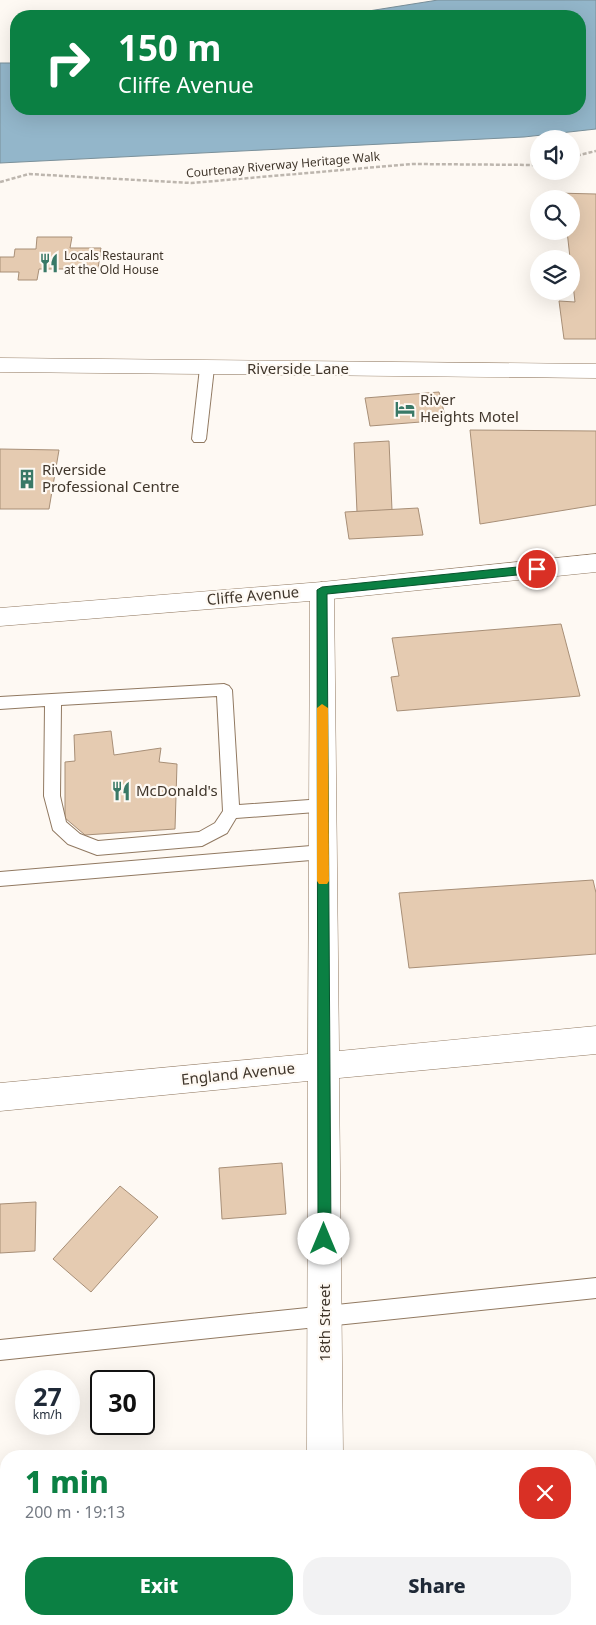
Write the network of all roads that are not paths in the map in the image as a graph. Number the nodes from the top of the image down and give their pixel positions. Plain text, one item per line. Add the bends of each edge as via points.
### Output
1 (0, 365) edge
2 (208, 368) junction
3 (596, 371) edge
4 (199, 439) dead end
5 (596, 563) edge
6 (322, 590) junction
7 (0, 617) edge
8 (53, 700) junction
9 (0, 703) edge
10 (323, 806) junction
11 (231, 812) junction
12 (323, 852) junction
13 (0, 879) edge
14 (596, 1040) edge
15 (324, 1065) junction
16 (0, 1097) edge
17 (596, 1288) edge
18 (325, 1317) junction
19 (0, 1350) edge
20 (325, 1450) edge

1 - 2 street, Riverside Lane
2 - 3 street, Riverside Lane
2 - 4 lane
5 - 6 street, Cliffe Avenue
6 - 7 street, Cliffe Avenue
6 - 10 street, 18th Street
8 - 9 lane
8 - 11 lane via 224,690
8 - 11 lane via 52,796 59,825 74,839 97,848 202,839 221,828
10 - 11 lane
10 - 12 street, 18th Street
12 - 13 lane
12 - 15 street, 18th Street
14 - 15 street, England Avenue
15 - 16 street, England Avenue
15 - 18 street, 18th Street
17 - 18 lane
18 - 19 lane
18 - 20 street, 18th Street

